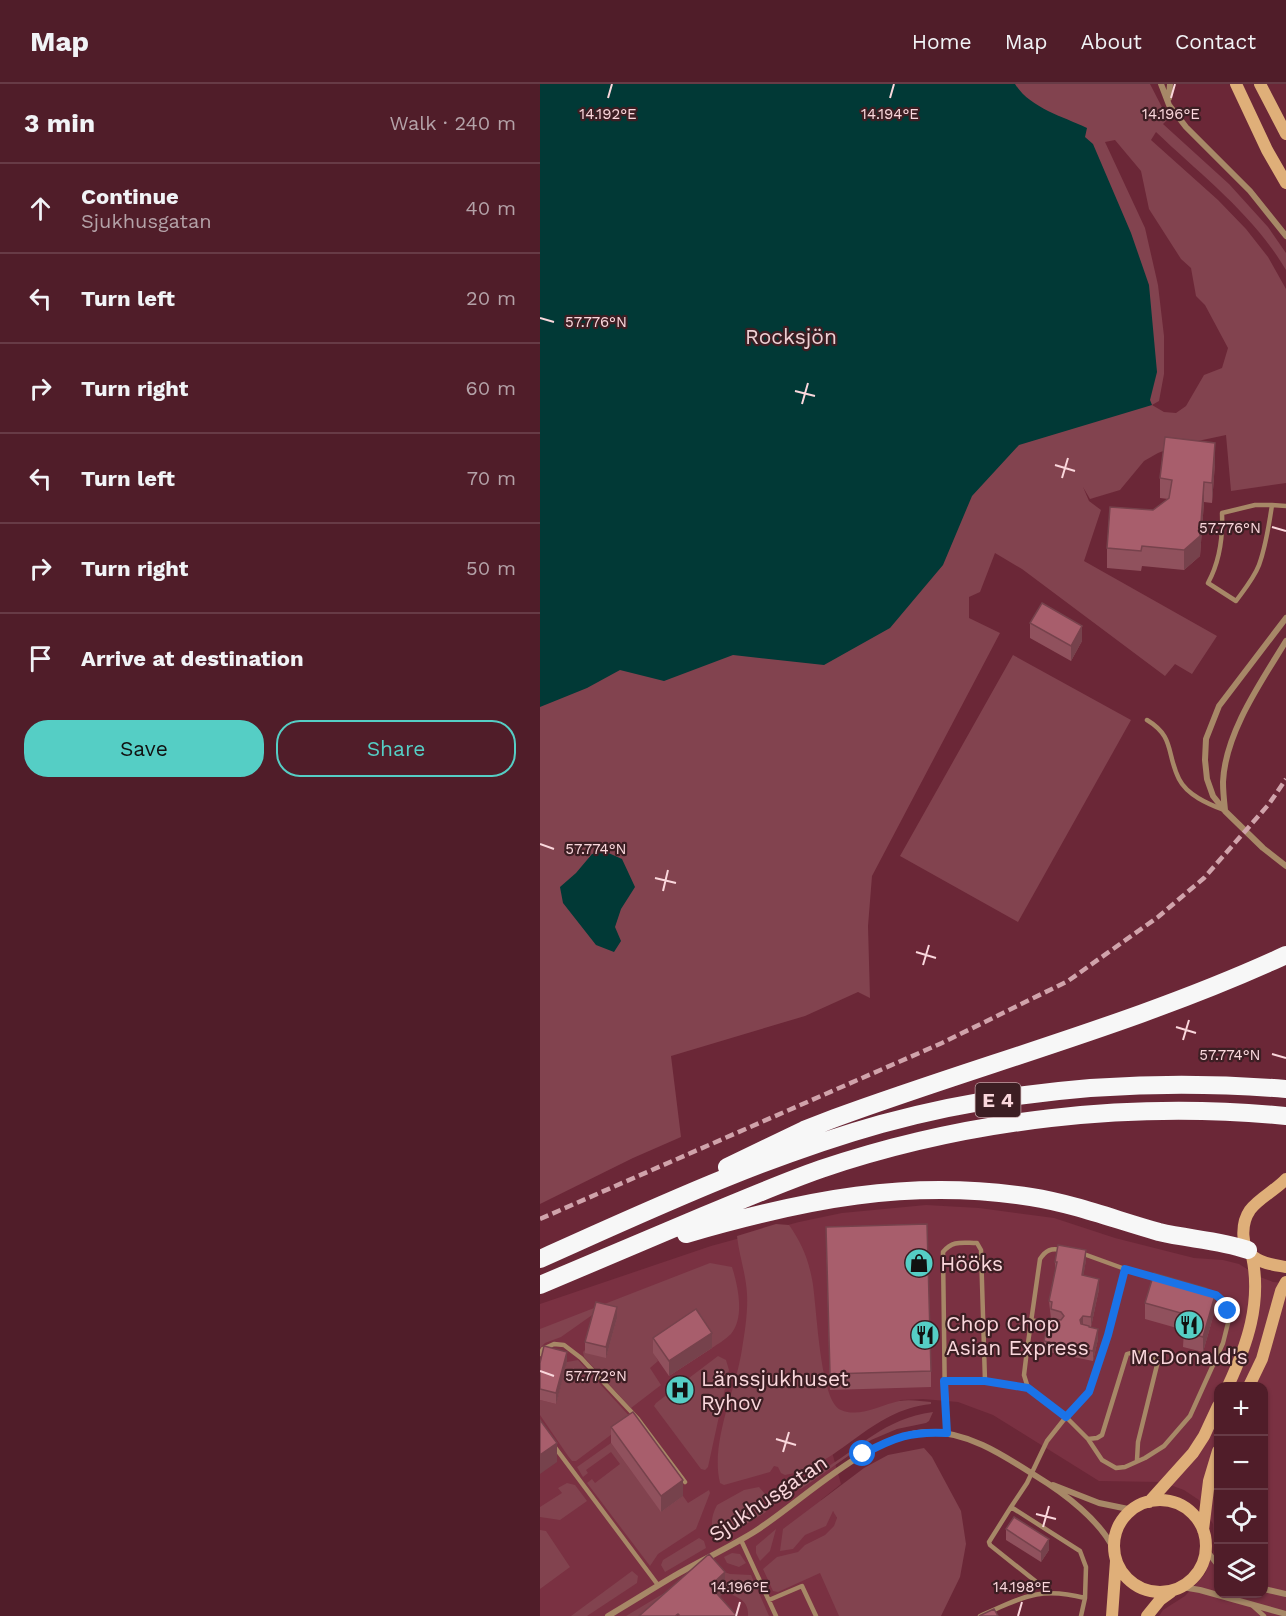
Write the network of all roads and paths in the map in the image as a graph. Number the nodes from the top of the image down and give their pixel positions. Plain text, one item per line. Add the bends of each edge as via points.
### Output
1 (1161, 84) edge
2 (1170, 84) edge
3 (1236, 84) edge
4 (1260, 84) edge
5 (1169, 105) junction
6 (1286, 134) edge
7 (1286, 183) edge
8 (1286, 236) edge
9 (1272, 505) junction
10 (1286, 506) edge
11 (1286, 618) edge
12 (1286, 641) edge
13 (1147, 720) dead end
14 (1225, 811) junction
15 (1286, 866) edge
16 (1286, 956) edge
17 (1286, 1089) edge
18 (1286, 1116) edge
19 (1286, 1179) edge
20 (667, 1202) junction
21 (1069, 1251) edge
22 (1077, 1252) edge
23 (1250, 1253) junction
24 (540, 1259) edge
25 (601, 1259) junction
26 (1286, 1267) edge
27 (1125, 1269) junction
28 (1169, 1281) edge
29 (1286, 1282) edge
30 (540, 1285) edge
31 (1191, 1287) edge
32 (1030, 1320) junction
33 (1060, 1326) edge
34 (1100, 1334) edge
35 (1108, 1335) junction
36 (540, 1354) edge
37 (944, 1381) junction
38 (985, 1381) junction
39 (1230, 1382) edge
40 (1251, 1382) edge
41 (1028, 1388) junction
42 (1214, 1415) edge
43 (1066, 1417) junction
44 (947, 1433) junction
45 (1088, 1439) junction
46 (552, 1444) edge
47 (1137, 1460) junction
48 (1214, 1464) edge
49 (1032, 1473) junction
50 (685, 1482) edge
51 (1049, 1484) junction
52 (1149, 1502) junction
53 (1011, 1507) junction
54 (1133, 1509) junction
55 (1203, 1530) junction
56 (741, 1540) junction
57 (1206, 1550) junction
58 (1115, 1555) junction
59 (1214, 1560) edge
60 (658, 1585) junction
61 (1177, 1589) junction
62 (1268, 1590) edge
63 (1047, 1592) junction
64 (1286, 1594) edge
65 (1085, 1598) junction
66 (769, 1600) junction
67 (1253, 1606) junction
68 (1286, 1614) edge
69 (608, 1616) edge
70 (776, 1616) edge
71 (816, 1616) edge
72 (980, 1616) edge
73 (1081, 1616) edge
74 (1112, 1616) edge
75 (1147, 1616) edge
76 (1264, 1616) edge

1 - 5 street
2 - 5 street
3 - 7 street
4 - 6 street
5 - 8 street via 1250,191
9 - 9 lane via 1222,513 1219,556 1208,583 1236,601 1259,566
9 - 10 lane
11 - 14 street via 1219,706 1206,739 1207,779
12 - 14 street via 1236,729 1225,766
13 - 14 lane via 1166,736 1185,788 1206,804
14 - 15 street
16 - 20 highway via 1231,980 804,1130 741,1158
17 - 20 highway, E 4 via 1102,1086 978,1103 844,1135 748,1168
18 - 25 highway, E 4 via 1194,1111 1099,1113 919,1141 776,1185
19 - 23 street via 1251,1208 1245,1219 1244,1240
20 - 24 highway, E 4
21 - 32 lane via 1052,1249 1040,1259
22 - 27 lane
23 - 25 highway via 1033,1198 923,1189 801,1204
23 - 26 street via 1262,1261
23 - 39 street via 1256,1281 1254,1312
25 - 30 highway, E 4
27 - 28 lane
27 - 35 lane
29 - 40 street
31 - 47 lane via 1216,1295 1224,1302 1228,1311 1226,1334 1190,1416 1164,1446
32 - 33 lane
32 - 41 lane via 1024,1375
34 - 35 lane
35 - 43 lane via 1089,1392
36 - 50 lane via 554,1344 564,1345 581,1358 638,1419
37 - 38 lane
37 - 38 lane via 943,1252 960,1242 977,1244 981,1250
37 - 44 lane
38 - 41 lane
41 - 43 lane
42 - 52 street via 1193,1453
43 - 45 lane
43 - 49 lane via 1047,1441
44 - 49 street, Sjukhusgatan via 989,1447
44 - 56 street, Sjukhusgatan via 908,1434 871,1449
45 - 47 lane via 1109,1465 1125,1467
45 - 47 lane via 1102,1435 1127,1354 1152,1356 1158,1361
46 - 60 lane
48 - 55 street
49 - 51 street, Sjukhusgatan
49 - 53 lane
51 - 54 street, Sjukhusgatan via 1099,1503
51 - 58 street, Sjukhusgatan via 1091,1518
52 - 54 street
52 - 55 street via 1160,1500 1181,1505
53 - 63 lane via 990,1545
53 - 65 lane via 1080,1551 1086,1567
54 - 58 street via 1116,1535
55 - 57 street
56 - 60 street, Sjukhusgatan
56 - 66 lane
57 - 59 street
57 - 61 street via 1195,1578
58 - 61 street via 1128,1580 1137,1587 1148,1591
58 - 74 street
60 - 69 street, Sjukhusgatan
61 - 67 street via 1224,1596
61 - 75 street via 1160,1600
62 - 64 street
63 - 65 lane
63 - 72 lane via 1027,1595
65 - 73 lane
66 - 70 lane
66 - 71 lane via 802,1586
67 - 68 street
67 - 76 lane

